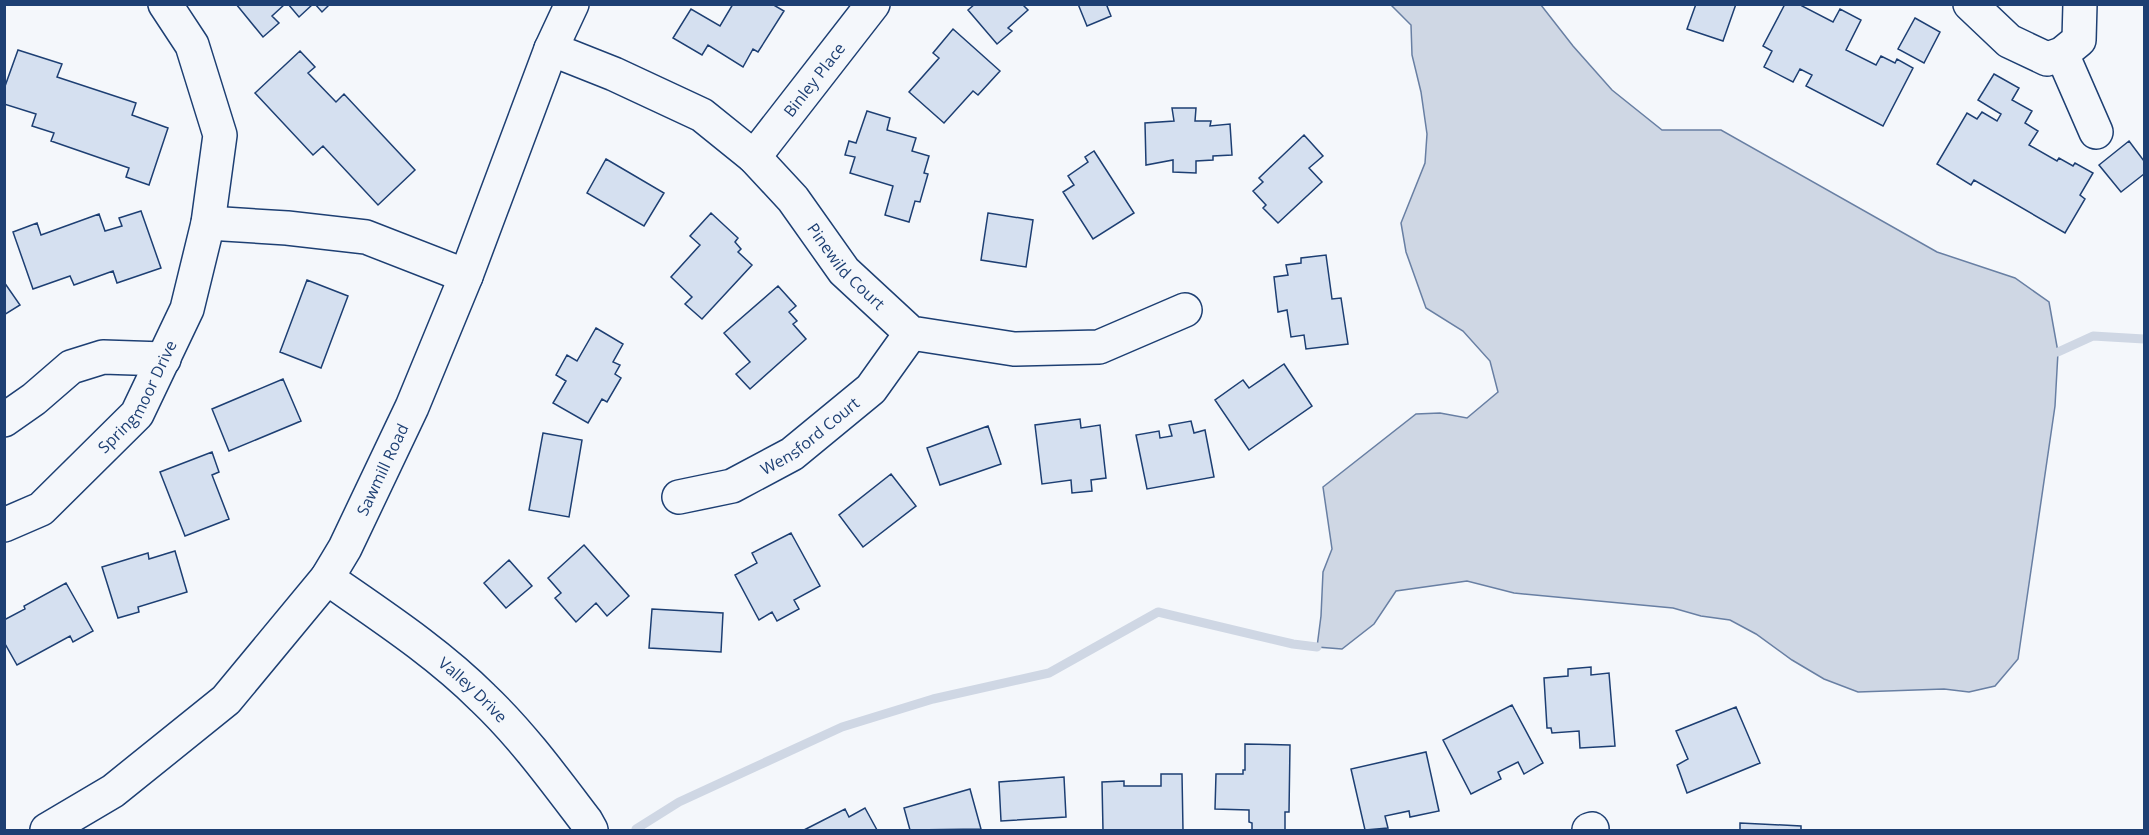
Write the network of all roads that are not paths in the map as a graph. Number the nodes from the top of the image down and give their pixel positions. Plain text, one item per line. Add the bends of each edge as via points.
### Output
1 (165, 4) edge
2 (572, 4) edge
3 (873, 4) edge
4 (1970, 4) edge
5 (2080, 4) edge
6 (551, 49) junction
7 (2062, 54) junction
8 (2096, 132) dead end
9 (754, 157) junction
10 (208, 223) junction
11 (466, 276) junction
12 (1185, 310) dead end
13 (911, 333) junction
14 (164, 359) junction
15 (4, 420) edge
16 (679, 497) dead end
17 (4, 525) edge
18 (327, 578) junction
19 (47, 831) edge
20 (591, 831) edge

1 - 10 street, Springmoor Drive via 192,45 220,135
2 - 6 street, Sawmill Road
3 - 9 street, Binley Place
4 - 7 street via 2008,41 2048,59
5 - 7 street via 2079,40
6 - 9 street, Pinewild Court via 702,115
6 - 11 street, Sawmill Road
7 - 8 street
9 - 13 street, Pinewild Court via 794,199 844,271
10 - 11 street via 366,237
10 - 14 street, Springmoor Drive via 187,309
11 - 18 street, Sawmill Road via 412,407
12 - 13 street via 1099,347 1014,349
13 - 16 street, Wensford Court via 871,389 792,454 732,486
14 - 15 street via 103,357 71,367
14 - 17 street, Springmoor Drive via 137,414 40,509
18 - 19 street, Sawmill Road via 226,700 113,791
18 - 20 street, Valley Drive via 483,697 534,753

